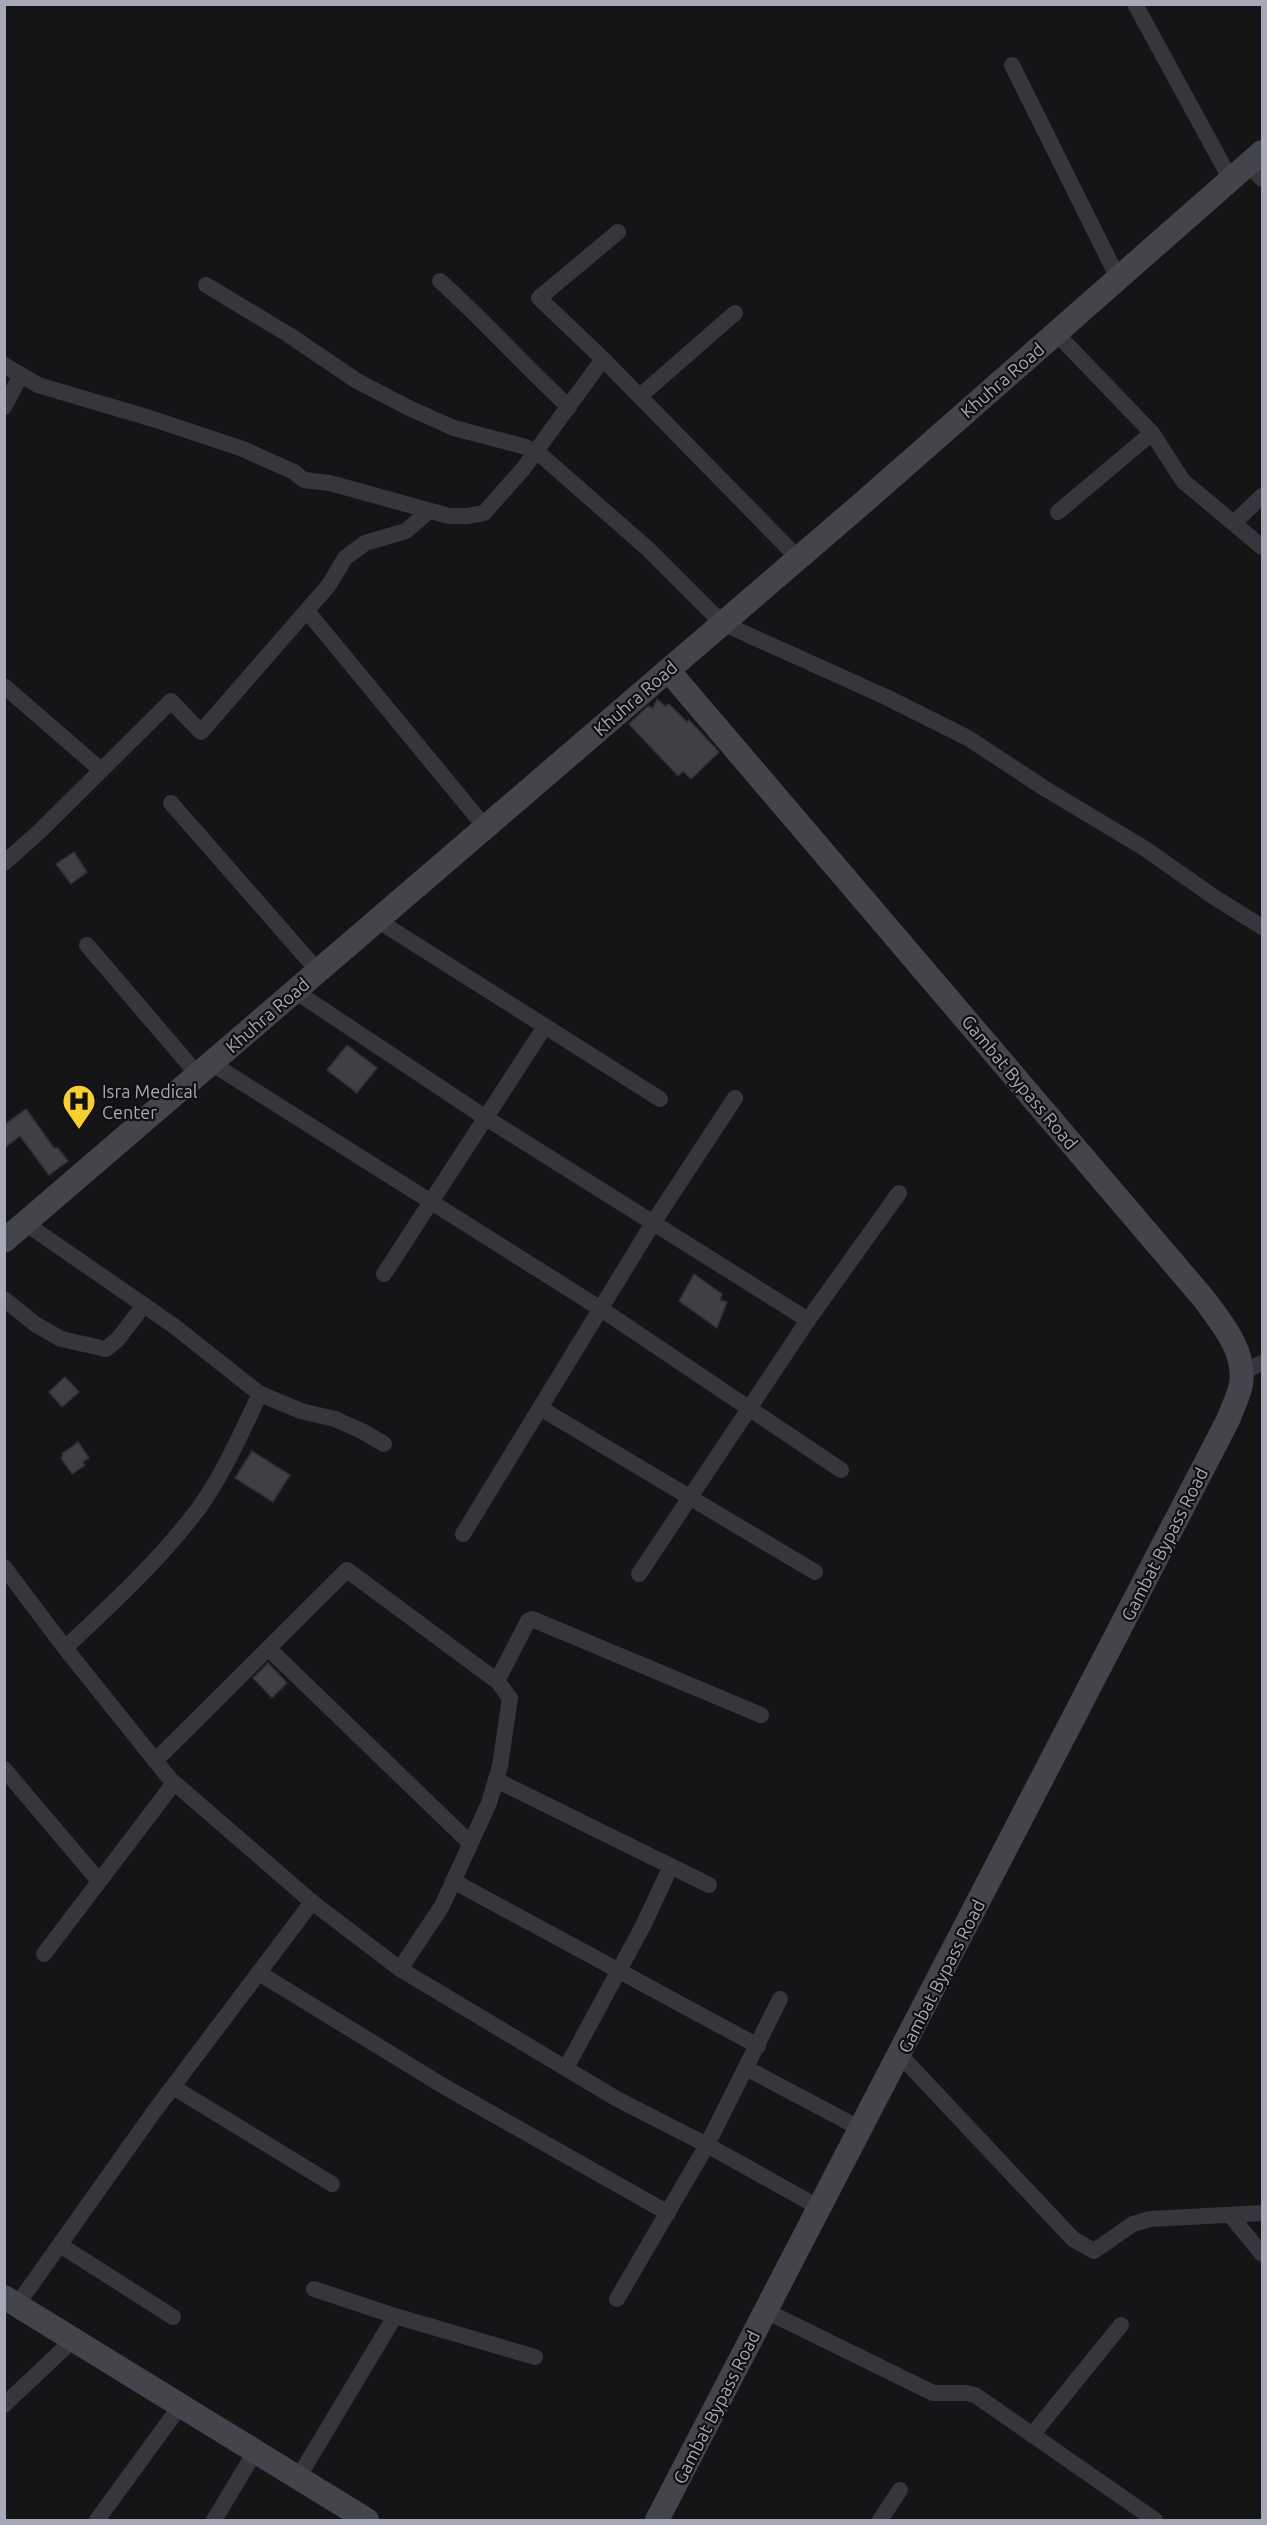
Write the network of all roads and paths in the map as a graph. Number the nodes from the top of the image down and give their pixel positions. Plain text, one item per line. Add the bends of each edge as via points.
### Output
1 (1135, 4) edge
2 (1012, 65) dead end
3 (1251, 169) edge
4 (618, 232) dead end
5 (1118, 278) junction
6 (440, 281) dead end
7 (206, 285) dead end
8 (735, 313) dead end
9 (1056, 333) junction
10 (603, 359) junction
11 (4, 366) edge
12 (21, 375) junction
13 (640, 396) junction
14 (4, 407) edge
15 (569, 407) junction
16 (1152, 433) junction
17 (536, 453) junction
18 (1263, 495) edge
19 (429, 511) junction
20 (1058, 512) dead end
21 (1234, 523) junction
22 (1263, 547) edge
23 (798, 558) junction
24 (307, 611) junction
25 (722, 623) junction
26 (668, 670) junction
27 (4, 686) edge
28 (101, 770) junction
29 (171, 803) dead end
30 (485, 827) junction
31 (4, 863) edge
32 (377, 920) junction
33 (1263, 927) edge
34 (87, 945) dead end
35 (318, 971) junction
36 (295, 991) junction
37 (544, 1028) junction
38 (204, 1069) junction
39 (735, 1098) dead end
40 (660, 1099) dead end
41 (486, 1118) junction
42 (898, 1193) dead end
43 (430, 1203) junction
44 (25, 1223) junction
45 (653, 1223) junction
46 (4, 1241) edge
47 (384, 1274) dead end
48 (4, 1299) edge
49 (144, 1305) junction
50 (601, 1309) junction
51 (808, 1320) junction
52 (1252, 1367) edge
53 (260, 1394) junction
54 (540, 1408) junction
55 (748, 1410) junction
56 (384, 1444) dead end
57 (841, 1470) dead end
58 (690, 1497) junction
59 (463, 1534) dead end
60 (4, 1567) edge
61 (815, 1572) dead end
62 (639, 1574) dead end
63 (64, 1648) junction
64 (269, 1649) junction
65 (497, 1680) junction
66 (761, 1715) dead end
67 (155, 1761) junction
68 (4, 1769) edge
69 (496, 1780) junction
70 (174, 1783) junction
71 (470, 1843) junction
72 (670, 1866) junction
73 (99, 1881) junction
74 (453, 1881) junction
75 (709, 1885) dead end
76 (312, 1902) junction
77 (44, 1954) dead end
78 (400, 1969) junction
79 (619, 1970) junction
80 (259, 1973) junction
81 (780, 1999) dead end
82 (758, 2046) junction
83 (900, 2055) junction
84 (566, 2068) junction
85 (746, 2068) junction
86 (173, 2087) junction
87 (861, 2129) junction
88 (707, 2145) junction
89 (332, 2184) dead end
90 (820, 2208) junction
91 (669, 2213) junction
92 (1263, 2213) edge
93 (1230, 2215) junction
94 (60, 2245) junction
95 (1263, 2254) edge
96 (314, 2289) dead end
97 (616, 2299) dead end
98 (11, 2301) edge
99 (766, 2311) junction
100 (395, 2316) junction
101 (173, 2317) dead end
102 (1121, 2325) dead end
103 (74, 2339) junction
104 (535, 2357) dead end
105 (4, 2405) edge
106 (181, 2405) junction
107 (1032, 2435) junction
108 (255, 2452) junction
109 (298, 2478) junction
110 (900, 2490) dead end
111 (97, 2520) edge
112 (214, 2520) edge
113 (367, 2520) edge
114 (657, 2520) edge
115 (880, 2520) edge
116 (1155, 2520) edge

1 - 3 street
2 - 5 street
3 - 5 street, Khuhra Road
4 - 10 street via 539,298
5 - 9 street, Khuhra Road
6 - 15 street
7 - 17 street via 357,381 411,410 454,428
8 - 13 street
9 - 16 street
9 - 23 street, Khuhra Road
10 - 13 street
10 - 15 street
11 - 12 street
12 - 14 street
12 - 19 street via 38,385 243,449 304,480 330,483
13 - 23 street
15 - 17 street
16 - 20 street
16 - 21 street via 1183,481
17 - 19 street via 484,513 448,516
17 - 25 street via 648,549
18 - 21 street
19 - 24 street via 406,531 365,543 345,558
21 - 22 street
23 - 25 street, Khuhra Road
24 - 28 street via 201,732 171,700
24 - 30 street
25 - 26 street, Khuhra Road
25 - 33 street via 968,738
26 - 30 street, Khuhra Road
26 - 52 street, Gambat Bypass Road via 1204,1299 1238,1353
27 - 28 street
28 - 31 street
29 - 35 street
30 - 32 street, Khuhra Road
32 - 35 street, Khuhra Road
32 - 37 street
34 - 38 street
35 - 36 street, Khuhra Road
36 - 38 street, Khuhra Road
36 - 41 street
37 - 40 street
37 - 41 street
38 - 43 street
38 - 44 street, Khuhra Road
39 - 45 street
41 - 43 street
41 - 45 street
42 - 51 street
43 - 47 street
43 - 50 street
44 - 46 street, Khuhra Road
44 - 49 street
45 - 50 street
45 - 51 street
48 - 49 street via 61,1339 106,1349
49 - 53 street
50 - 54 street
50 - 55 street
51 - 55 street
52 - 83 street, Gambat Bypass Road
53 - 56 street via 301,1411 335,1419
53 - 63 street via 220,1475 198,1508 156,1560
54 - 58 street
54 - 59 street
55 - 57 street
55 - 58 street
58 - 61 street
58 - 62 street
60 - 63 street
63 - 67 street
64 - 65 street via 347,1570
64 - 67 street
64 - 71 street
65 - 66 street via 522,1629 532,1619
65 - 69 street via 510,1698
67 - 70 street
68 - 73 street
69 - 71 street
69 - 72 street
70 - 73 street
70 - 76 street
71 - 74 street
72 - 75 street
72 - 79 street
73 - 77 street
74 - 78 street via 442,1906
74 - 79 street
76 - 78 street
76 - 80 street
78 - 84 street
79 - 82 street
79 - 84 street
80 - 86 street
80 - 91 street via 445,2087
81 - 82 street
82 - 85 street
83 - 87 street, Gambat Bypass Road
83 - 93 street via 1082,2245 1094,2251 1133,2224 1150,2219
84 - 88 street
85 - 87 street
85 - 88 street
86 - 89 street
86 - 94 street
87 - 90 street, Gambat Bypass Road
88 - 90 street
88 - 91 street
90 - 99 street, Gambat Bypass Road
91 - 97 street
92 - 93 street
93 - 95 street
94 - 98 street
94 - 101 street
96 - 100 street
98 - 103 street
99 - 107 street via 933,2393 975,2395
99 - 114 street, Gambat Bypass Road
100 - 104 street
100 - 109 street
102 - 107 street
103 - 105 street
103 - 106 street
106 - 108 street
106 - 111 street
107 - 116 street
108 - 109 street
108 - 112 street
109 - 113 street
110 - 115 street

